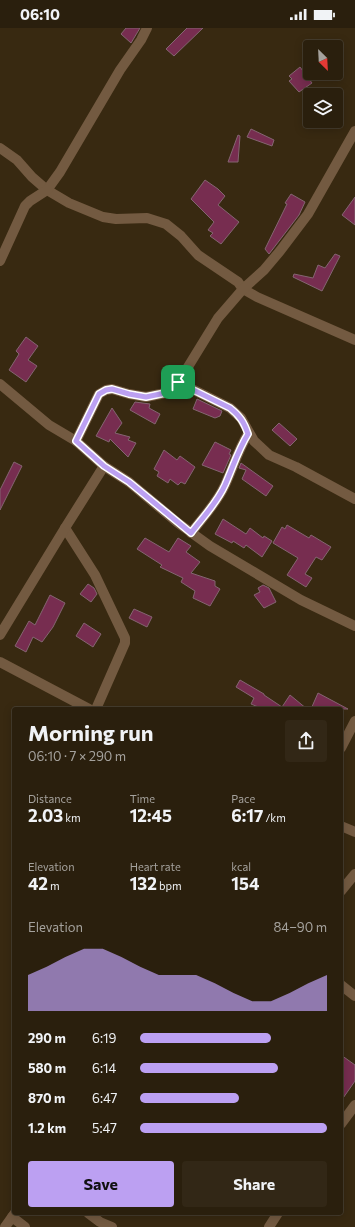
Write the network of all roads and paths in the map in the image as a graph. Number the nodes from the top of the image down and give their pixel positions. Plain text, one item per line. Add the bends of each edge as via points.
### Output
1 (147, 28) edge
2 (355, 131) edge
3 (0, 148) edge
4 (47, 190) junction
5 (0, 261) edge
6 (243, 289) junction
7 (355, 340) edge
8 (178, 382) junction
9 (0, 384) edge
10 (248, 434) junction
11 (76, 441) junction
12 (104, 466) junction
13 (355, 499) edge
14 (65, 528) junction
15 (191, 533) junction
16 (355, 626) edge
17 (0, 635) edge
18 (0, 662) edge
19 (85, 707) edge
20 (97, 707) edge
21 (355, 721) edge
22 (343, 744) edge
23 (343, 827) edge
24 (355, 832) edge
25 (355, 874) edge
26 (343, 889) edge
27 (343, 987) edge
28 (355, 996) edge
29 (355, 1105) edge
30 (343, 1121) edge
31 (14, 1215) edge
32 (91, 1215) edge
33 (277, 1215) edge
34 (5, 1227) edge
35 (25, 1227) edge
36 (112, 1227) edge
37 (269, 1227) edge

1 - 4 street
2 - 6 street via 294,234 264,270
3 - 4 street via 17,160
4 - 5 street via 25,206
4 - 6 street via 69,203 103,217 147,218 166,224 182,236 198,255 238,282
6 - 7 street
6 - 8 street via 218,318
8 - 10 street via 230,408 244,421
8 - 11 street via 170,392 146,397 112,389 99,394
9 - 11 street via 49,425
10 - 13 street via 269,455
10 - 15 street via 220,494
11 - 12 street
12 - 14 street
12 - 15 street via 129,482
14 - 17 street
14 - 20 street via 95,575 125,638
15 - 16 street via 301,600
18 - 19 street
21 - 22 street
23 - 24 street
25 - 26 street
27 - 28 street
29 - 30 street
31 - 34 street
31 - 35 street
32 - 36 street
33 - 37 street

